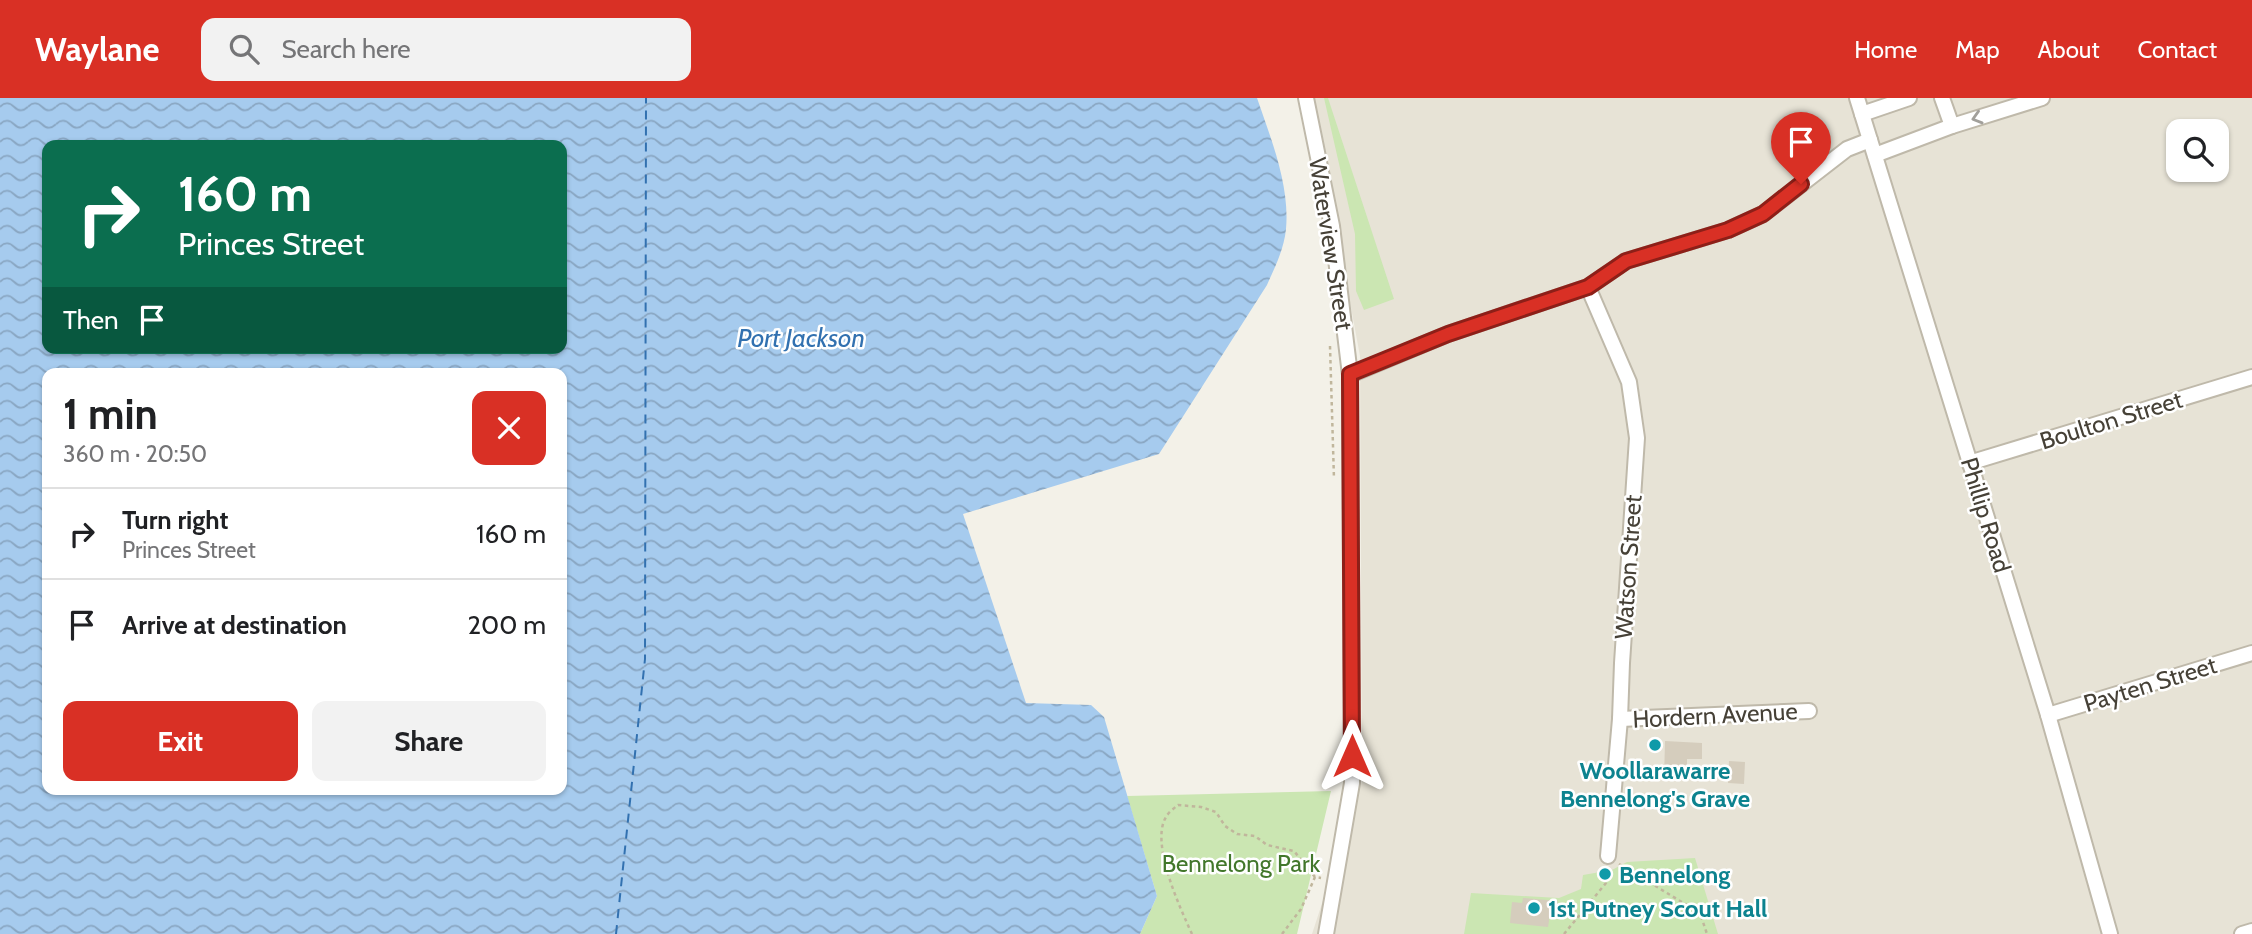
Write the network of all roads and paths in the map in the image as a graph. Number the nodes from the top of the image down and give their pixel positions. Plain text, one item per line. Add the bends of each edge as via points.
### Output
1 (1306, 98) edge
2 (1857, 98) edge
3 (1909, 98) edge
4 (1942, 98) edge
5 (2042, 98) edge
6 (1863, 114) junction
7 (1952, 126) junction
8 (1870, 140) junction
9 (1875, 155) junction
10 (1588, 287) junction
11 (1330, 344) dead end
12 (1350, 374) junction
13 (2252, 376) edge
14 (1969, 463) junction
15 (1334, 488) dead end
16 (2252, 653) edge
17 (1810, 710) dead end
18 (2048, 715) junction
19 (1620, 719) junction
20 (1608, 856) junction
21 (1315, 877) junction
22 (1334, 880) junction
23 (2252, 931) edge
24 (1192, 934) edge
25 (1282, 934) edge
26 (1326, 934) edge
27 (1564, 934) edge
28 (1707, 934) edge
29 (2110, 934) edge
30 (2242, 934) edge

1 - 12 street, Waterview Street via 1332,226
2 - 6 street, Phillip Road
3 - 6 street
4 - 7 street
5 -> 7 street
6 - 8 street, Phillip Road
7 - 9 street
8 - 9 street, Phillip Road
8 - 10 street via 1847,149 1763,214 1728,230 1626,261
9 - 14 street, Phillip Road
10 - 12 street via 1448,334
10 - 19 street, Watson Street via 1629,382 1637,438
11 - 15 path
12 - 22 street, Waterview Street via 1352,783
13 - 14 street, Boulton Street
14 - 18 street, Phillip Road
16 - 18 street, Payten Street
17 - 19 street, Hordern Avenue
18 - 29 street, Phillip Road
19 - 20 street, Watson Street
20 - 27 path via 1606,883
20 - 28 path via 1700,913
21 - 22 path
21 - 24 path via 1294,851 1237,834 1216,812 1178,805 1166,817 1161,836 1167,869
21 - 25 path via 1301,909
22 - 26 street, Waterview Street
23 - 30 street

